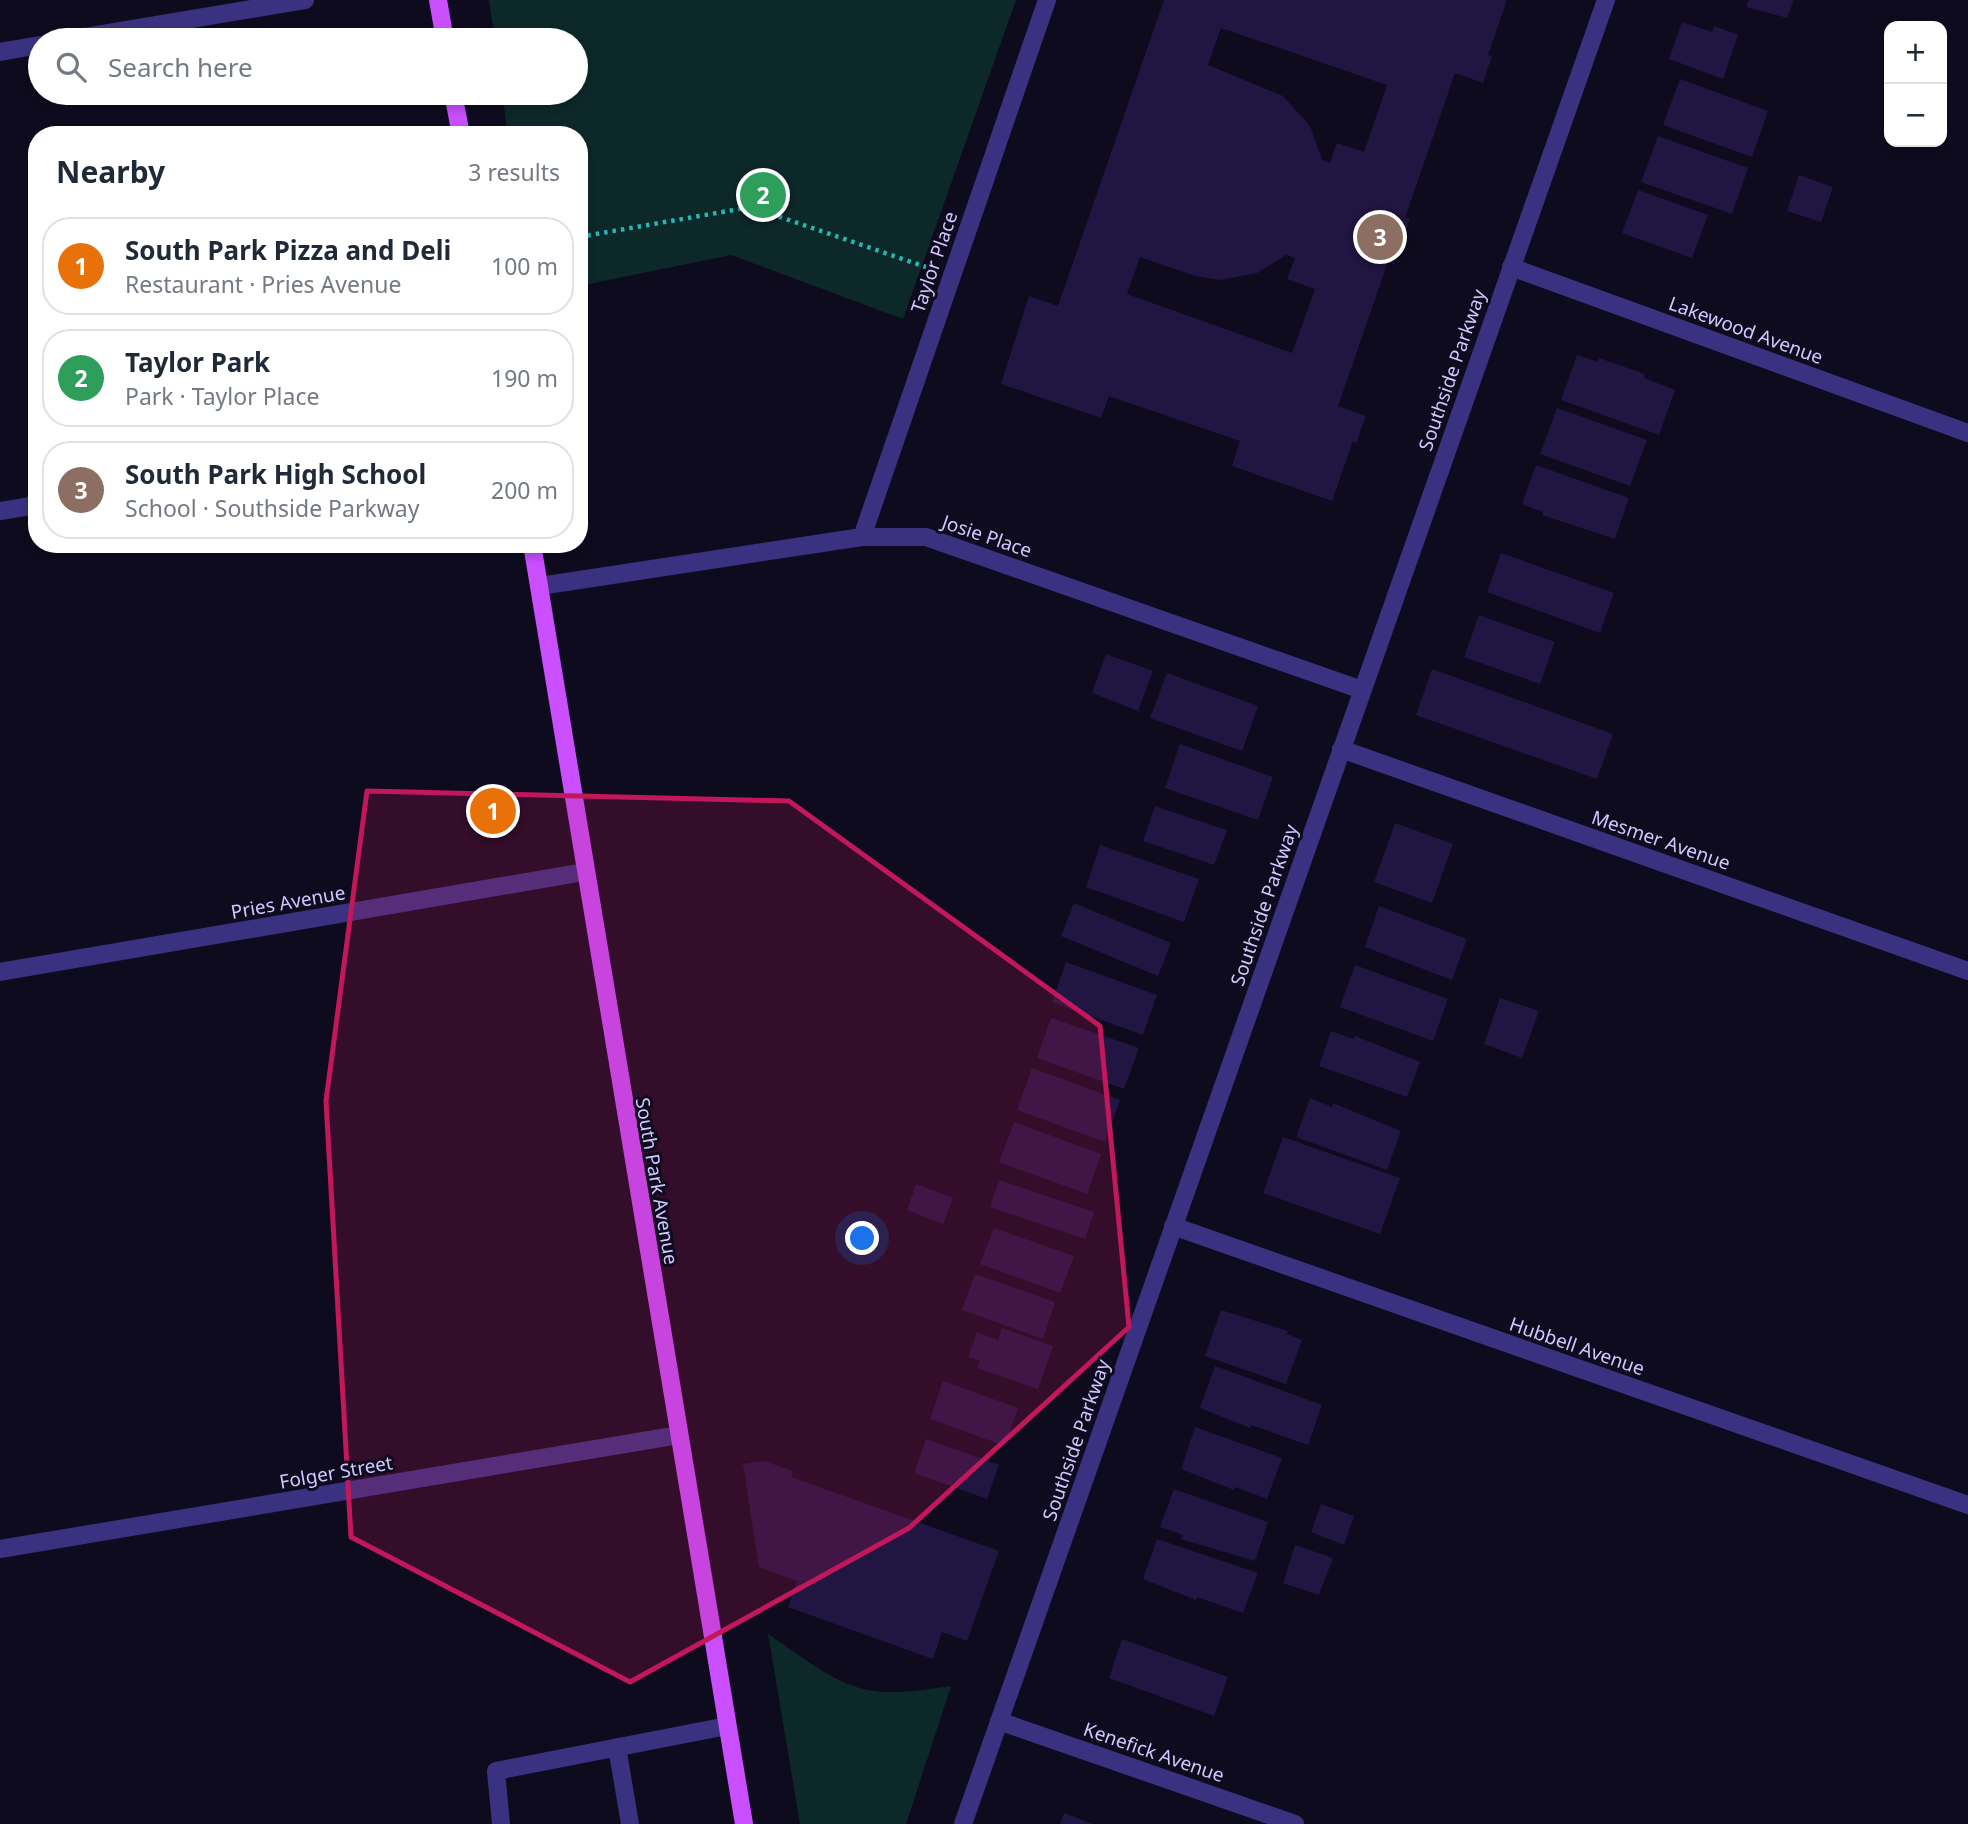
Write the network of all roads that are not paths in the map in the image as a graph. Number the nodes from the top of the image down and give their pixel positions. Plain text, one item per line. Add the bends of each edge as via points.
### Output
1 (305, 0) edge
2 (438, 0) edge
3 (1047, 0) edge
4 (1606, 0) edge
5 (138, 28) edge
6 (443, 28) edge
7 (28, 47) edge
8 (0, 52) edge
9 (455, 105) edge
10 (459, 126) edge
11 (1511, 267) junction
12 (1968, 433) edge
13 (28, 506) edge
14 (0, 511) edge
15 (862, 537) junction
16 (534, 553) edge
17 (540, 586) junction
18 (1362, 690) junction
19 (1341, 749) junction
20 (584, 872) junction
21 (1968, 971) edge
22 (0, 972) edge
23 (1173, 1226) junction
24 (679, 1435) junction
25 (1968, 1505) edge
26 (0, 1549) edge
27 (999, 1721) junction
28 (727, 1726) junction
29 (617, 1747) junction
30 (501, 1824) edge
31 (630, 1824) edge
32 (744, 1824) edge
33 (963, 1824) edge
34 (1295, 1824) edge

1 - 5 street
2 - 6 main road
3 - 15 street, Taylor Place
4 - 11 street, Southside Parkway
7 - 8 street
9 - 10 main road
11 - 12 street, Lakewood Avenue
11 - 18 street, Southside Parkway
13 - 14 street
15 - 17 street, Josie Place
15 - 18 street, Josie Place via 926,537
16 - 17 main road, South Park Avenue
17 - 20 main road, South Park Avenue
18 - 19 street, Southside Parkway
19 - 21 street, Mesmer Avenue
19 - 23 street, Southside Parkway
20 - 22 street, Pries Avenue
20 - 24 main road, South Park Avenue
23 - 25 street, Hubbell Avenue
23 - 27 street, Southside Parkway
24 - 26 street, Folger Street
24 - 28 main road, South Park Avenue
27 - 33 street, Southside Parkway
27 - 34 street, Kenefick Avenue
28 - 29 street
28 - 32 main road, South Park Avenue
29 - 30 street via 496,1771
29 - 31 street

